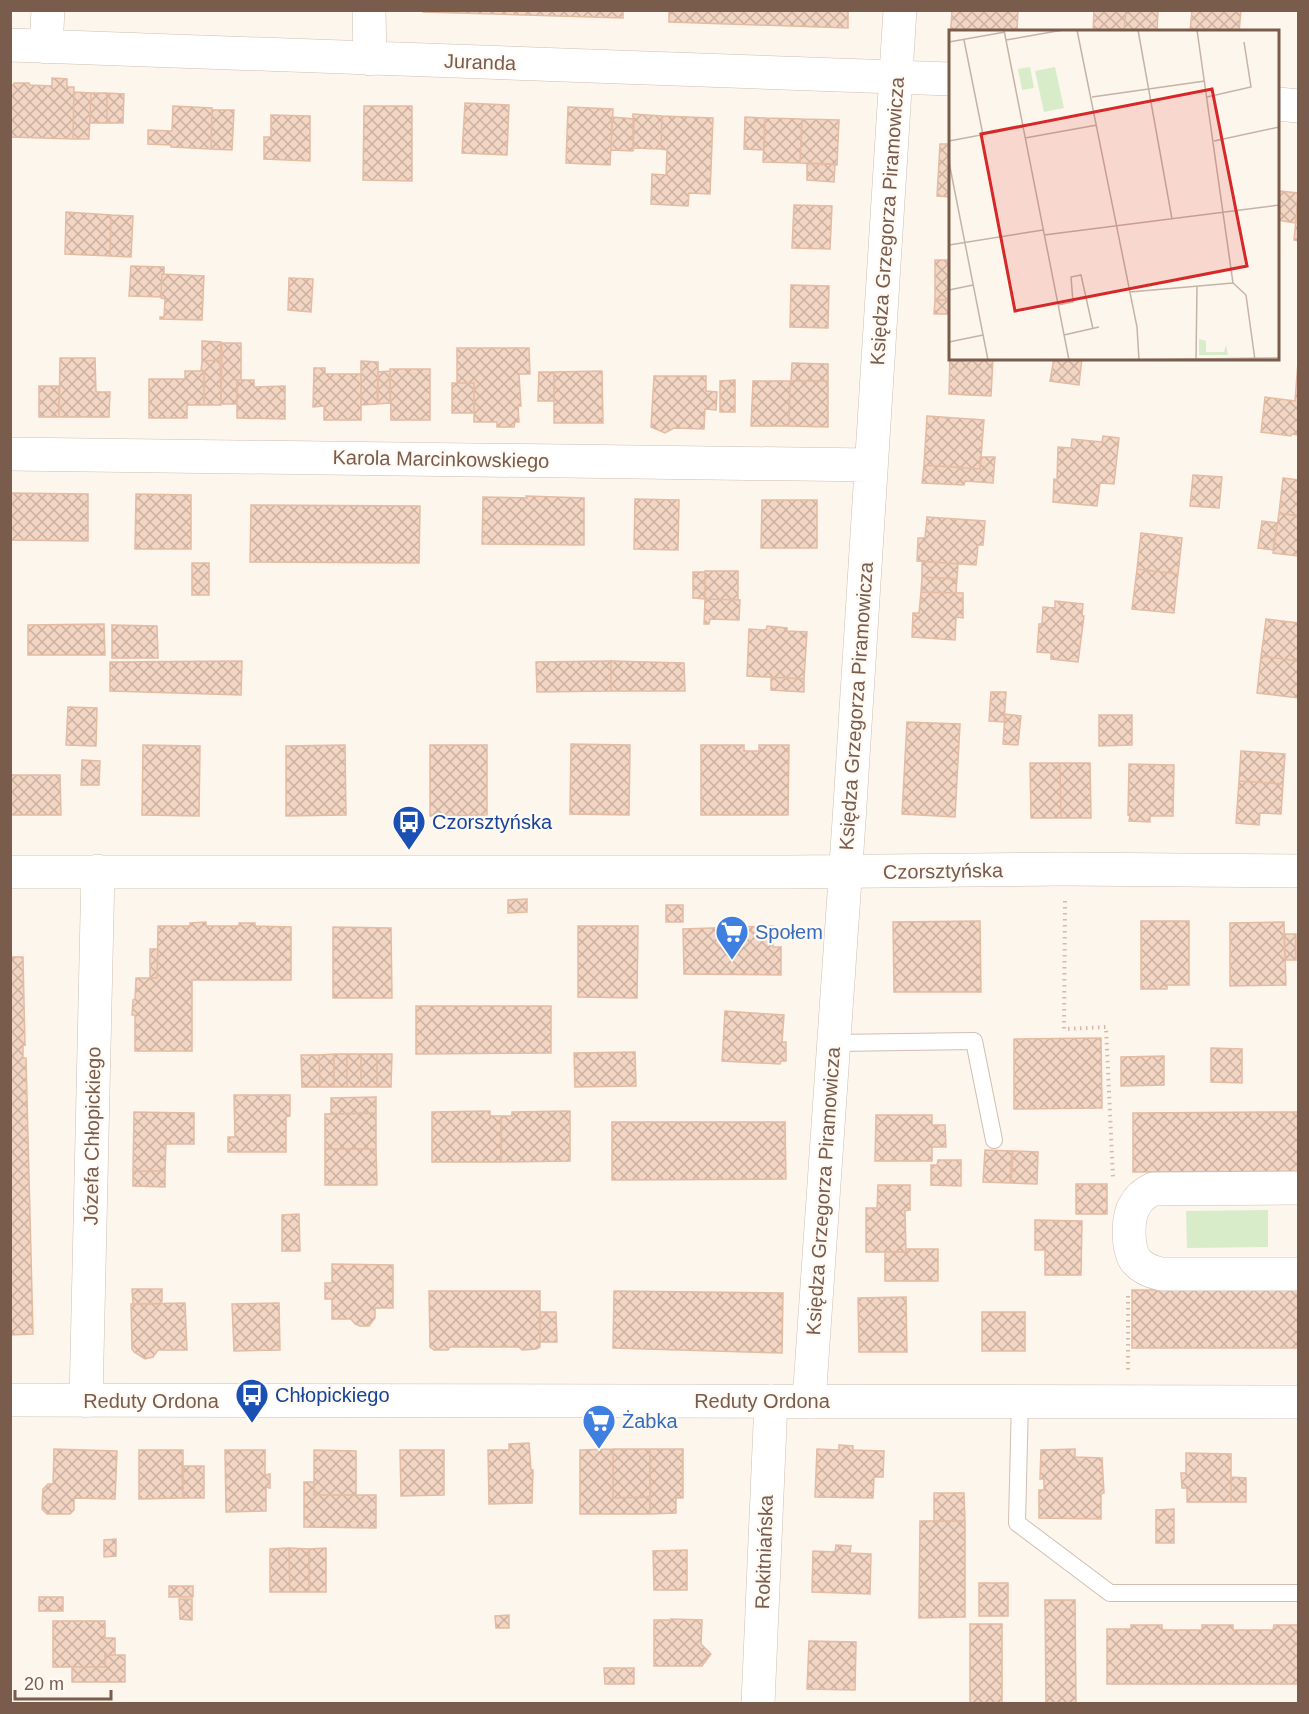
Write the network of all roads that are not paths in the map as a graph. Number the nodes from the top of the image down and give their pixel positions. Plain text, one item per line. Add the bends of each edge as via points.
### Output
1 (48, 10) edge
2 (369, 10) edge
3 (900, 10) edge
4 (10, 45) edge
5 (46, 47) junction
6 (370, 59) junction
7 (896, 76) junction
8 (949, 79) edge
9 (1279, 104) edge
10 (1299, 106) edge
11 (10, 454) edge
12 (871, 465) junction
13 (98, 871) junction
14 (1299, 871) edge
15 (10, 872) edge
16 (845, 872) junction
17 (832, 1043) junction
18 (994, 1140) dead end
19 (1299, 1188) edge
20 (1299, 1274) edge
21 (10, 1400) edge
22 (1020, 1400) junction
23 (86, 1401) junction
24 (771, 1401) junction
25 (809, 1402) junction
26 (1299, 1402) edge
27 (1299, 1593) edge
28 (758, 1704) edge

1 - 5 street
2 - 6 street
3 - 7 street, Księdza Grzegorza Piramowicza
4 - 5 street, Juranda
5 - 6 street, Juranda
6 - 7 street, Juranda
7 - 8 street, Juranda
7 - 12 street, Księdza Grzegorza Piramowicza
9 - 10 street
11 - 12 street, Karola Marcinkowskiego
12 - 16 street, Księdza Grzegorza Piramowicza
13 - 15 street, Czorsztyńska
13 - 16 street, Czorsztyńska
13 - 23 street, Józefa Chłopickiego
14 - 16 street, Czorsztyńska
16 - 17 street, Księdza Grzegorza Piramowicza
17 - 18 lane via 974,1041
17 - 25 street, Księdza Grzegorza Piramowicza
19 - 20 street via 1153,1189 1134,1206 1130,1218 1130,1245 1135,1260 1161,1275
21 - 23 street, Reduty Ordona
22 - 25 street, Reduty Ordona
22 - 26 street, Reduty Ordona
22 - 27 lane via 1017,1523 1110,1593
23 - 24 street, Reduty Ordona
24 - 25 street, Reduty Ordona
24 - 28 street, Rokitniańska

